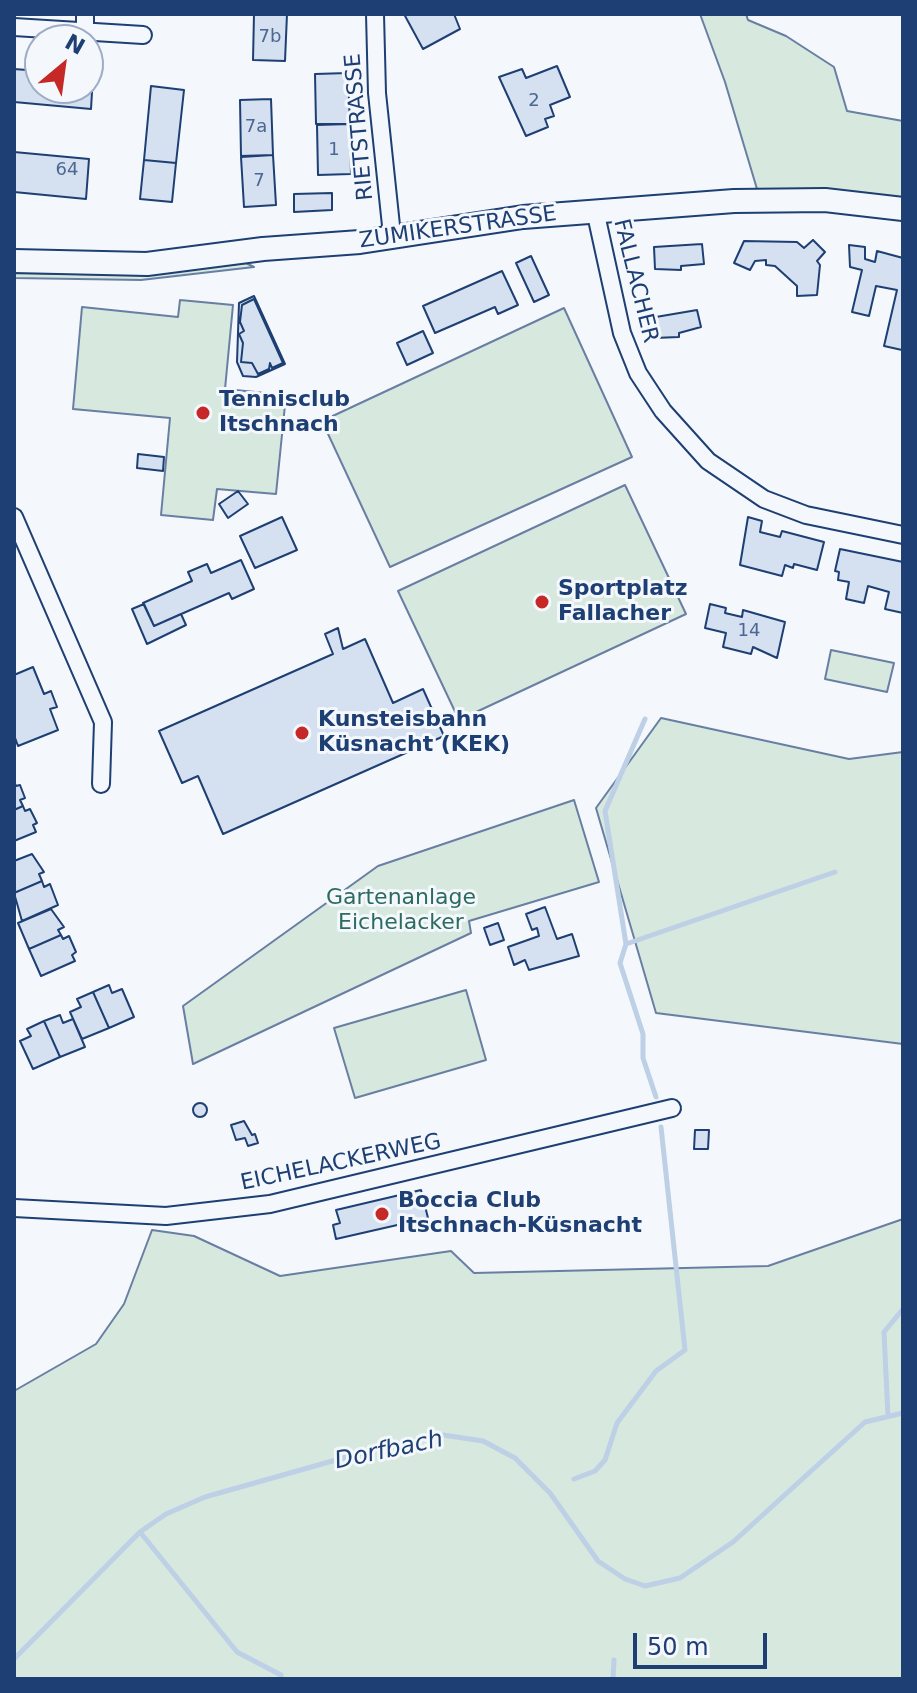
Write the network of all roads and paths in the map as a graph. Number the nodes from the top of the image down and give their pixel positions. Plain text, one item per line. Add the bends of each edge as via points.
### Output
1 (375, 14) edge
2 (85, 23) edge
3 (14, 27) edge
4 (143, 35) dead end
5 (903, 209) edge
6 (595, 210) junction
7 (392, 235) junction
8 (14, 261) edge
9 (14, 517) edge
10 (903, 535) edge
11 (101, 784) dead end
12 (672, 1108) dead end
13 (14, 1208) edge

1 - 7 street, RIETSTRASSE via 377,93
2 - 3 street
2 - 4 street
5 - 6 main road, ZUMIKERSTRASSE via 825,200 758,200
6 - 7 main road, ZUMIKERSTRASSE
6 - 10 street, FALLACHER via 622,333 638,373 663,411 708,461 764,499 806,515
7 - 8 main road, ZUMIKERSTRASSE via 147,264
9 - 11 street via 103,722
12 - 13 street, EICHELACKERWEG via 270,1204 166,1216

